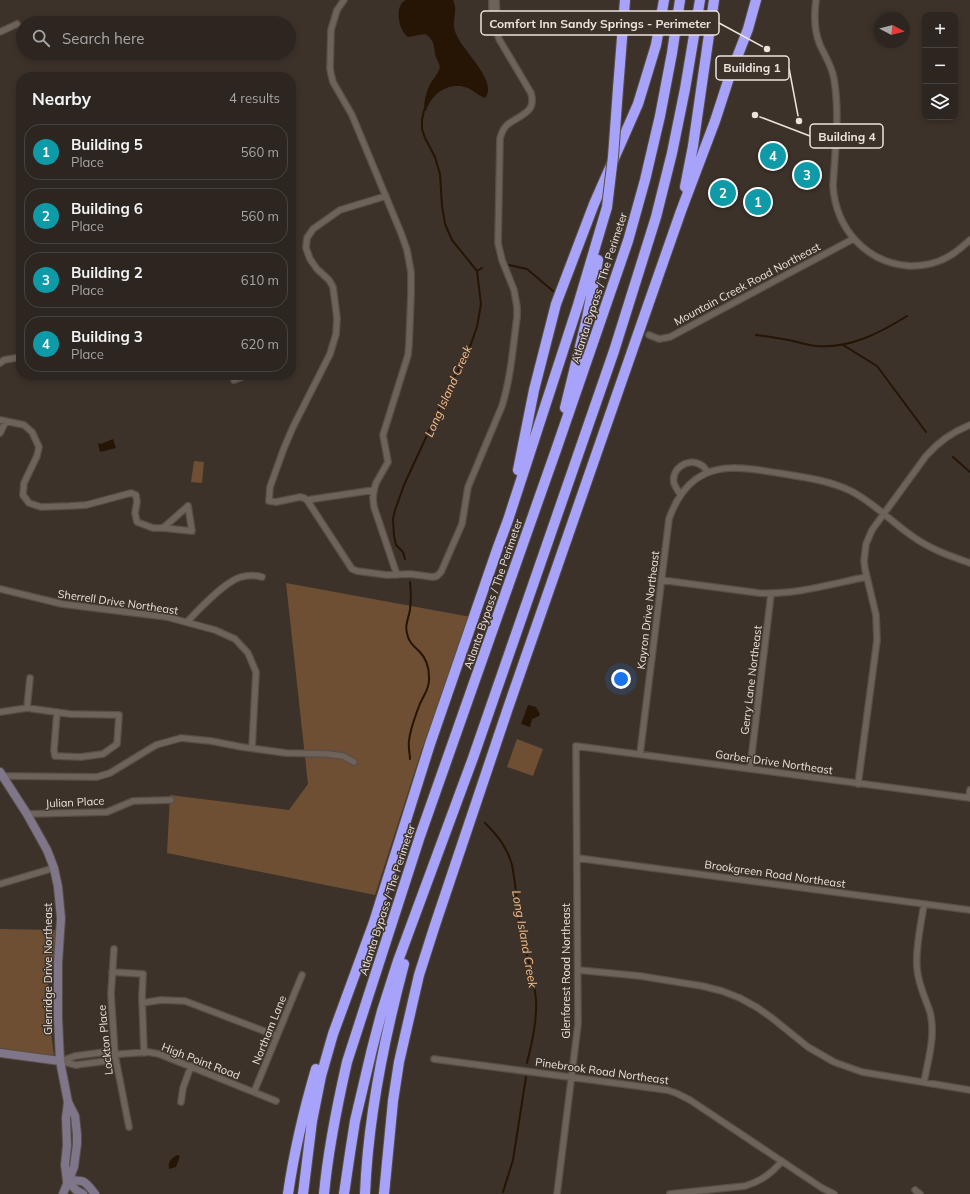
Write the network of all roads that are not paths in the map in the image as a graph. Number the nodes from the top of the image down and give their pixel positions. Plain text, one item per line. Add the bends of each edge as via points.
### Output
1 (344, 0) edge
2 (492, 0) edge
3 (496, 0) edge
4 (625, 0) edge
5 (664, 0) edge
6 (680, 0) edge
7 (700, 0) edge
8 (714, 0) edge
9 (756, 0) edge
10 (816, 0) edge
11 (16, 24) edge
12 (495, 26) junction
13 (0, 32) edge
14 (386, 196) junction
15 (607, 207) junction
16 (681, 211) junction
17 (853, 239) junction
18 (970, 240) edge
19 (649, 335) dead end
20 (16, 358) edge
21 (0, 362) edge
22 (0, 420) edge
23 (6, 421) junction
24 (970, 425) edge
25 (0, 433) edge
26 (556, 450) junction
27 (708, 472) junction
28 (374, 490) junction
29 (680, 494) junction
30 (307, 500) junction
31 (883, 513) junction
32 (508, 520) junction
33 (164, 528) junction
34 (970, 563) edge
35 (397, 575) junction
36 (262, 577) dead end
37 (866, 577) junction
38 (662, 580) junction
39 (0, 589) edge
40 (771, 594) junction
41 (186, 622) junction
42 (30, 678) dead end
43 (27, 708) junction
44 (0, 712) edge
45 (57, 712) junction
46 (576, 746) joint
47 (252, 748) junction
48 (640, 754) junction
49 (354, 762) dead end
50 (750, 769) junction
51 (1, 774) edge
52 (858, 784) junction
53 (970, 790) edge
54 (970, 798) edge
55 (171, 800) dead end
56 (27, 814) junction
57 (576, 858) junction
58 (54, 868) junction
59 (0, 884) edge
60 (420, 904) junction
61 (924, 904) junction
62 (970, 910) edge
63 (114, 949) dead end
64 (363, 954) junction
65 (578, 970) junction
66 (112, 972) junction
67 (302, 975) dead end
68 (142, 1002) junction
69 (277, 1036) junction
70 (0, 1053) edge
71 (144, 1053) junction
72 (116, 1055) junction
73 (434, 1059) dead end
74 (60, 1061) junction
75 (191, 1066) junction
76 (572, 1076) junction
77 (924, 1082) junction
78 (970, 1090) edge
79 (254, 1092) junction
80 (276, 1101) dead end
81 (181, 1102) dead end
82 (129, 1127) dead end
83 (389, 1140) junction
84 (782, 1161) junction
85 (67, 1181) junction
86 (916, 1190) dead end
87 (62, 1194) edge
88 (83, 1194) edge
89 (95, 1194) edge
90 (288, 1194) edge
91 (303, 1194) edge
92 (324, 1194) edge
93 (344, 1194) edge
94 (365, 1194) edge
95 (384, 1194) edge
96 (390, 1194) edge
97 (558, 1194) edge
98 (670, 1194) edge
99 (834, 1194) edge
100 (920, 1194) edge

1 - 14 street via 337,10 331,30 331,74 352,115
2 - 12 street via 492,24
3 - 12 street
4 - 15 highway, bridge via 614,157
5 - 32 highway via 656,45 638,104 594,204 556,304 534,390
6 - 26 highway, Atlanta Bypass / The Perimeter via 666,85 643,187 618,272
7 - 60 highway via 672,153 639,273 473,758
8 - 16 highway
9 - 16 highway
10 - 17 street via 816,33 832,70 835,88 834,196 840,218
11 - 13 street
12 - 35 street via 499,39 533,99 530,110 506,126 500,139 498,243 517,307 509,379 502,406 468,487 462,524 442,572 433,577
14 - 28 street via 407,250 411,272 411,296 408,355 383,435 388,462
14 - 30 street via 340,210 313,229 307,238 306,248 310,259 333,287 337,318 336,334 330,354 284,448 268,494 269,501 300,497
15 - 26 highway via 590,302
15 - 32 highway
16 - 83 highway via 508,708 419,975 398,1062
17 - 18 street via 877,257 894,264 914,266 942,260
17 - 19 street, Mountain Creek Road Northeast via 670,337 659,339
20 - 21 street
22 - 23 street
23 - 25 street
23 - 33 street via 24,425 32,432 39,447 24,483 23,495 29,503 42,507 86,505 131,493 136,495 137,522 153,528
24 - 31 street via 952,433 936,445
26 - 92 highway, Atlanta Bypass / The Perimeter via 420,836 347,1062 332,1133
27 - 29 street, Kayron Drive Northeast via 693,481
27 - 29 street via 697,463 687,462 678,468 674,483
27 - 31 street, Kayron Drive Northeast via 736,468 818,479 852,492
28 - 30 street
28 - 35 street via 374,507
29 - 38 street, Kayron Drive Northeast via 669,519
30 - 35 street via 352,569
31 - 34 street, Kayron Drive Northeast via 933,549
31 - 37 street via 866,544
32 - 64 highway via 433,736
33 - 33 street via 173,519 188,506 192,531
36 - 41 street via 239,577
37 - 40 street
37 - 52 street via 876,615 877,640
38 - 40 street
38 - 48 street, Kayron Drive Northeast
39 - 41 street, Sherrell Drive Northeast via 62,604 167,617
40 - 50 street, Gerry Lane Northeast
41 - 47 street, Sherrell Drive Northeast via 235,639 248,653 256,672
42 - 43 street
43 - 44 street
43 - 45 street
45 - 45 street via 119,715 117,744 103,754 81,757 55,756
46 - 48 street, Garber Drive Northeast
46 - 57 street, Glenforest Road Northeast
47 - 49 street via 286,753 343,756
47 - 51 street via 211,740 181,738 156,745 110,773 97,777
48 - 50 street, Garber Drive Northeast
50 - 52 street, Garber Drive Northeast
51 - 56 main road, Glenridge Drive Northeast
52 - 54 street, Garber Drive Northeast
53 - 54 street
55 - 56 street, Julian Place via 133,801 107,812
56 - 58 main road, Glenridge Drive Northeast
57 - 61 street, Brookgreen Road Northeast
57 - 65 street, Glenforest Road Northeast
58 - 59 street
58 - 74 main road, Glenridge Drive Northeast via 61,907 58,996
60 - 93 highway via 382,1010 355,1121
60 - 94 highway via 398,985 377,1084
61 - 62 street, Brookgreen Road Northeast
61 - 77 street via 917,968 930,1013 932,1031
63 - 66 street, Lockton Place
64 - 90 highway via 319,1062 301,1127
64 - 91 highway via 333,1034 321,1076 311,1128
65 - 76 street, Glenforest Road Northeast via 578,1024
65 - 77 street via 640,976 722,991 758,1008 808,1048 834,1062 862,1072
66 - 68 street via 143,974
66 - 72 street, Lockton Place via 111,994
67 - 69 street, Northam Lane
68 - 69 street via 185,1001
68 - 71 street
69 - 79 street, Northam Lane
70 - 74 main road
71 - 72 street, High Point Road
71 - 75 street, High Point Road via 160,1054
72 - 74 street, High Point Road via 105,1052
72 - 74 street, High Point Road via 106,1061 76,1065
72 - 82 street, Lockton Place
73 - 76 street, Pinebrook Road Northeast
74 - 85 main road, Glenridge Drive Northeast via 68,1102 75,1116 77,1134 74,1167
75 - 79 street, High Point Road
75 - 81 street
76 - 84 street, Pinebrook Road Northeast via 658,1088 676,1093
76 - 97 street, Glenforest Road Northeast
77 - 78 street
79 - 80 street, High Point Road
83 - 95 highway
83 - 96 highway
84 - 98 street via 756,1183
84 - 99 street, Pinebrook Road Northeast
85 - 87 main road, Glenridge Drive Northeast
85 - 88 main road
85 - 89 main road via 79,1180 87,1184
86 - 100 street

